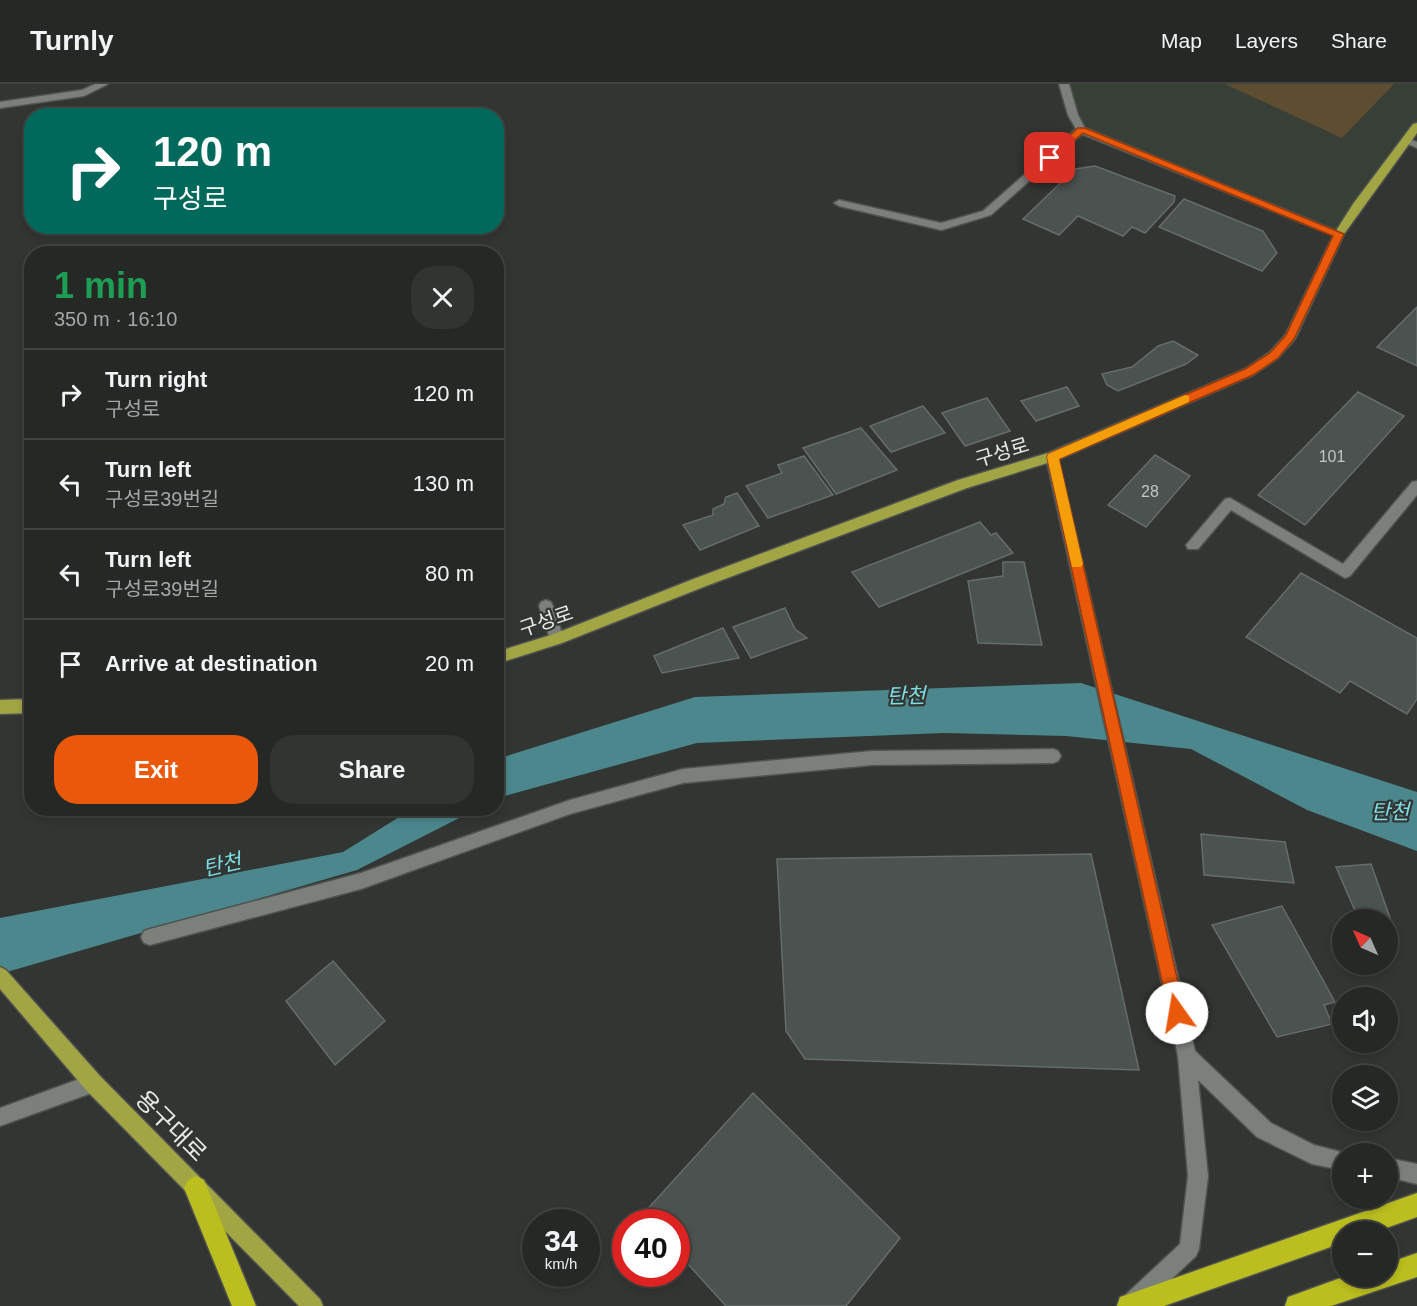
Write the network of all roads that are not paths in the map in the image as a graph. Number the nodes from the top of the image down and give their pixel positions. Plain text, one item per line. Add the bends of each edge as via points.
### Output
1 (103, 84) edge
2 (1064, 84) edge
3 (0, 105) edge
4 (1417, 126) edge
5 (1081, 130) junction
6 (1412, 143) edge
7 (839, 203) dead end
8 (1339, 234) junction
9 (1052, 457) junction
10 (1417, 486) edge
11 (1193, 545) dead end
12 (546, 606) dead end
13 (557, 639) junction
14 (504, 656) edge
15 (24, 706) edge
16 (0, 707) edge
17 (1053, 756) dead end
18 (150, 937) dead end
19 (0, 976) edge
20 (1186, 1056) junction
21 (93, 1083) junction
22 (0, 1117) edge
23 (1332, 1158) edge
24 (1398, 1170) edge
25 (1417, 1174) edge
26 (196, 1188) junction
27 (1417, 1205) edge
28 (1417, 1265) edge
29 (1398, 1272) edge
30 (1351, 1287) edge
31 (244, 1306) edge
32 (314, 1306) edge
33 (1128, 1306) edge
34 (1297, 1306) edge

1 - 3 street via 84,93
2 - 5 street
4 - 6 main road, 구성로
5 - 7 street via 987,213 941,227
5 - 8 street
6 - 8 main road, 구성로 via 1357,206
8 - 9 main road, 구성로 via 1291,336 1274,356 1249,372
9 - 13 main road, 구성로 via 963,484
9 - 20 street
10 - 11 street via 1345,572 1230,503
12 - 13 street
13 - 14 main road, 구성로
15 - 16 main road
17 - 18 street via 872,758 683,776 570,807 361,881
19 - 21 main road, 용구대로
20 - 23 street via 1264,1130 1312,1154
20 - 33 street via 1198,1176 1189,1249
21 - 22 street
21 - 26 main road, 용구대로
24 - 25 street
26 - 31 highway
26 - 32 main road, 용구대로
27 - 33 highway
28 - 29 highway
30 - 34 highway

